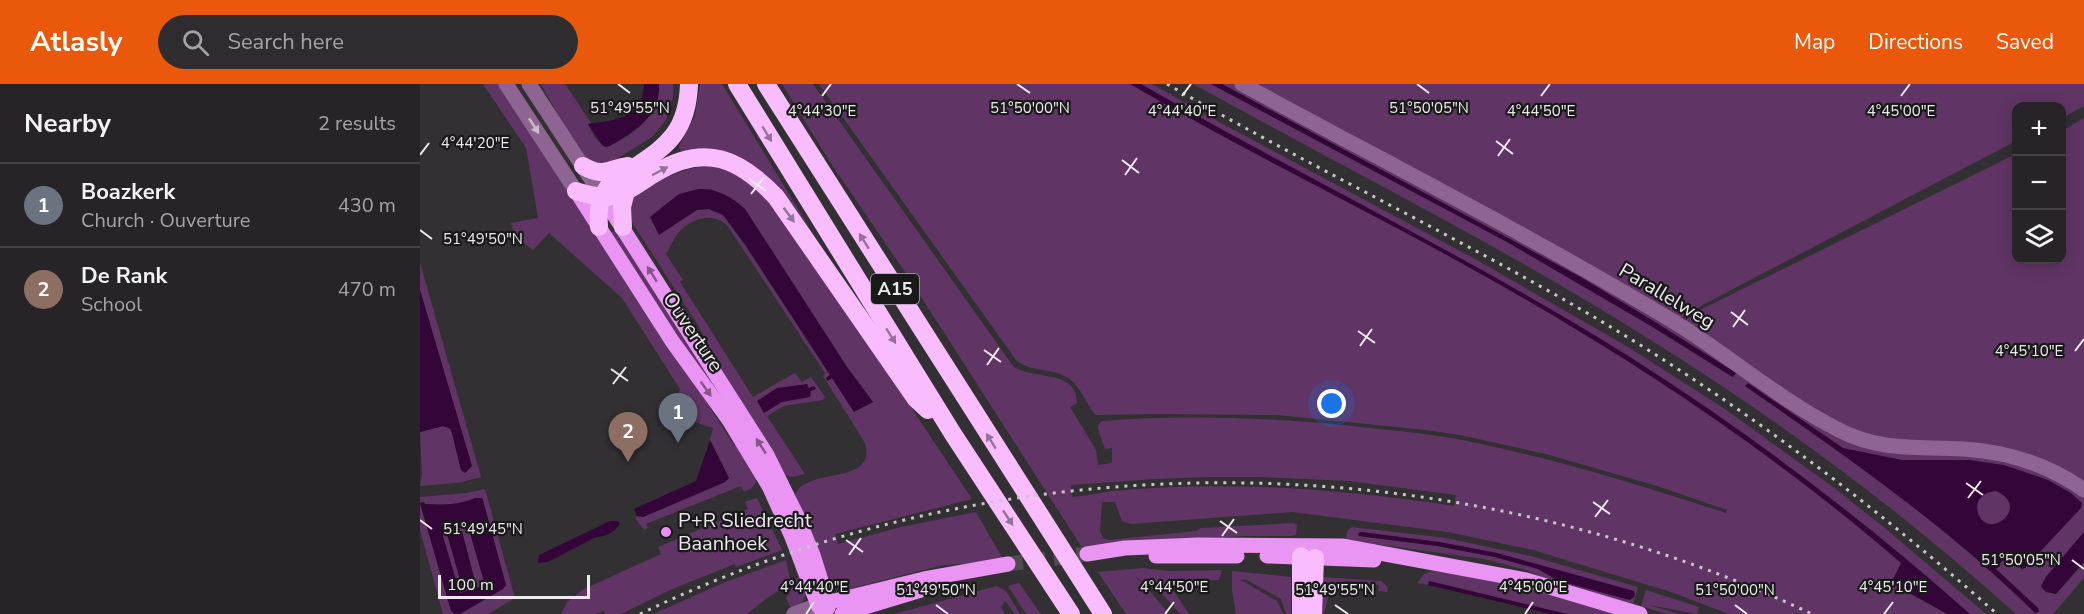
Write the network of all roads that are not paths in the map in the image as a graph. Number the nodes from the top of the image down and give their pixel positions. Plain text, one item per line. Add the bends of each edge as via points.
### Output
1 (506, 84) edge
2 (529, 84) edge
3 (688, 84) edge
4 (737, 84) edge
5 (766, 84) edge
6 (1242, 84) edge
7 (639, 164) junction
8 (583, 166) junction
9 (576, 191) junction
10 (626, 191) junction
11 (602, 196) junction
12 (599, 227) junction
13 (623, 227) junction
14 (953, 434) junction
15 (2084, 490) edge
16 (1023, 491) junction
17 (1309, 553) junction
18 (1089, 557) tunnel mouth
19 (824, 609) edge
20 (794, 614) edge
21 (842, 614) edge
22 (1071, 614) edge
23 (1103, 614) edge
24 (1113, 614) edge
25 (1301, 614) edge
26 (1313, 614) edge
27 (1640, 614) edge

1 -> 9 street, Ouverture
2 - 8 street, Ouverture
3 - 7 highway via 688,102 679,129 666,145
4 -> 14 highway, A15
16 -> 5 highway, A15
6 - 15 street, Parallelweg via 1492,218 1677,324 1840,431 1893,447 2011,455 2049,469
7 - 8 highway via 599,173
7 - 11 highway
8 - 11 street, Ouverture
9 - 11 highway, A15
9 - 12 main road, Ouverture
10 - 11 highway, A15
10 - 13 highway
10 -> 14 highway, A15 via 666,167 703,158 723,159 758,178 776,197 916,399
11 - 12 highway
11 - 13 main road, Ouverture
12 -> 19 main road, Ouverture via 769,486
19 -> 13 main road, Ouverture via 813,555 767,455
14 -> 22 highway, A15
16 - 23 highway, A15
16 - 24 highway, A15 via 1059,533
17 - 18 main road
17 - 25 highway
17 - 26 highway
17 - 27 main road via 1410,560 1526,580
19 - 20 street
19 - 21 main road via 933,577 1010,568 940,584

